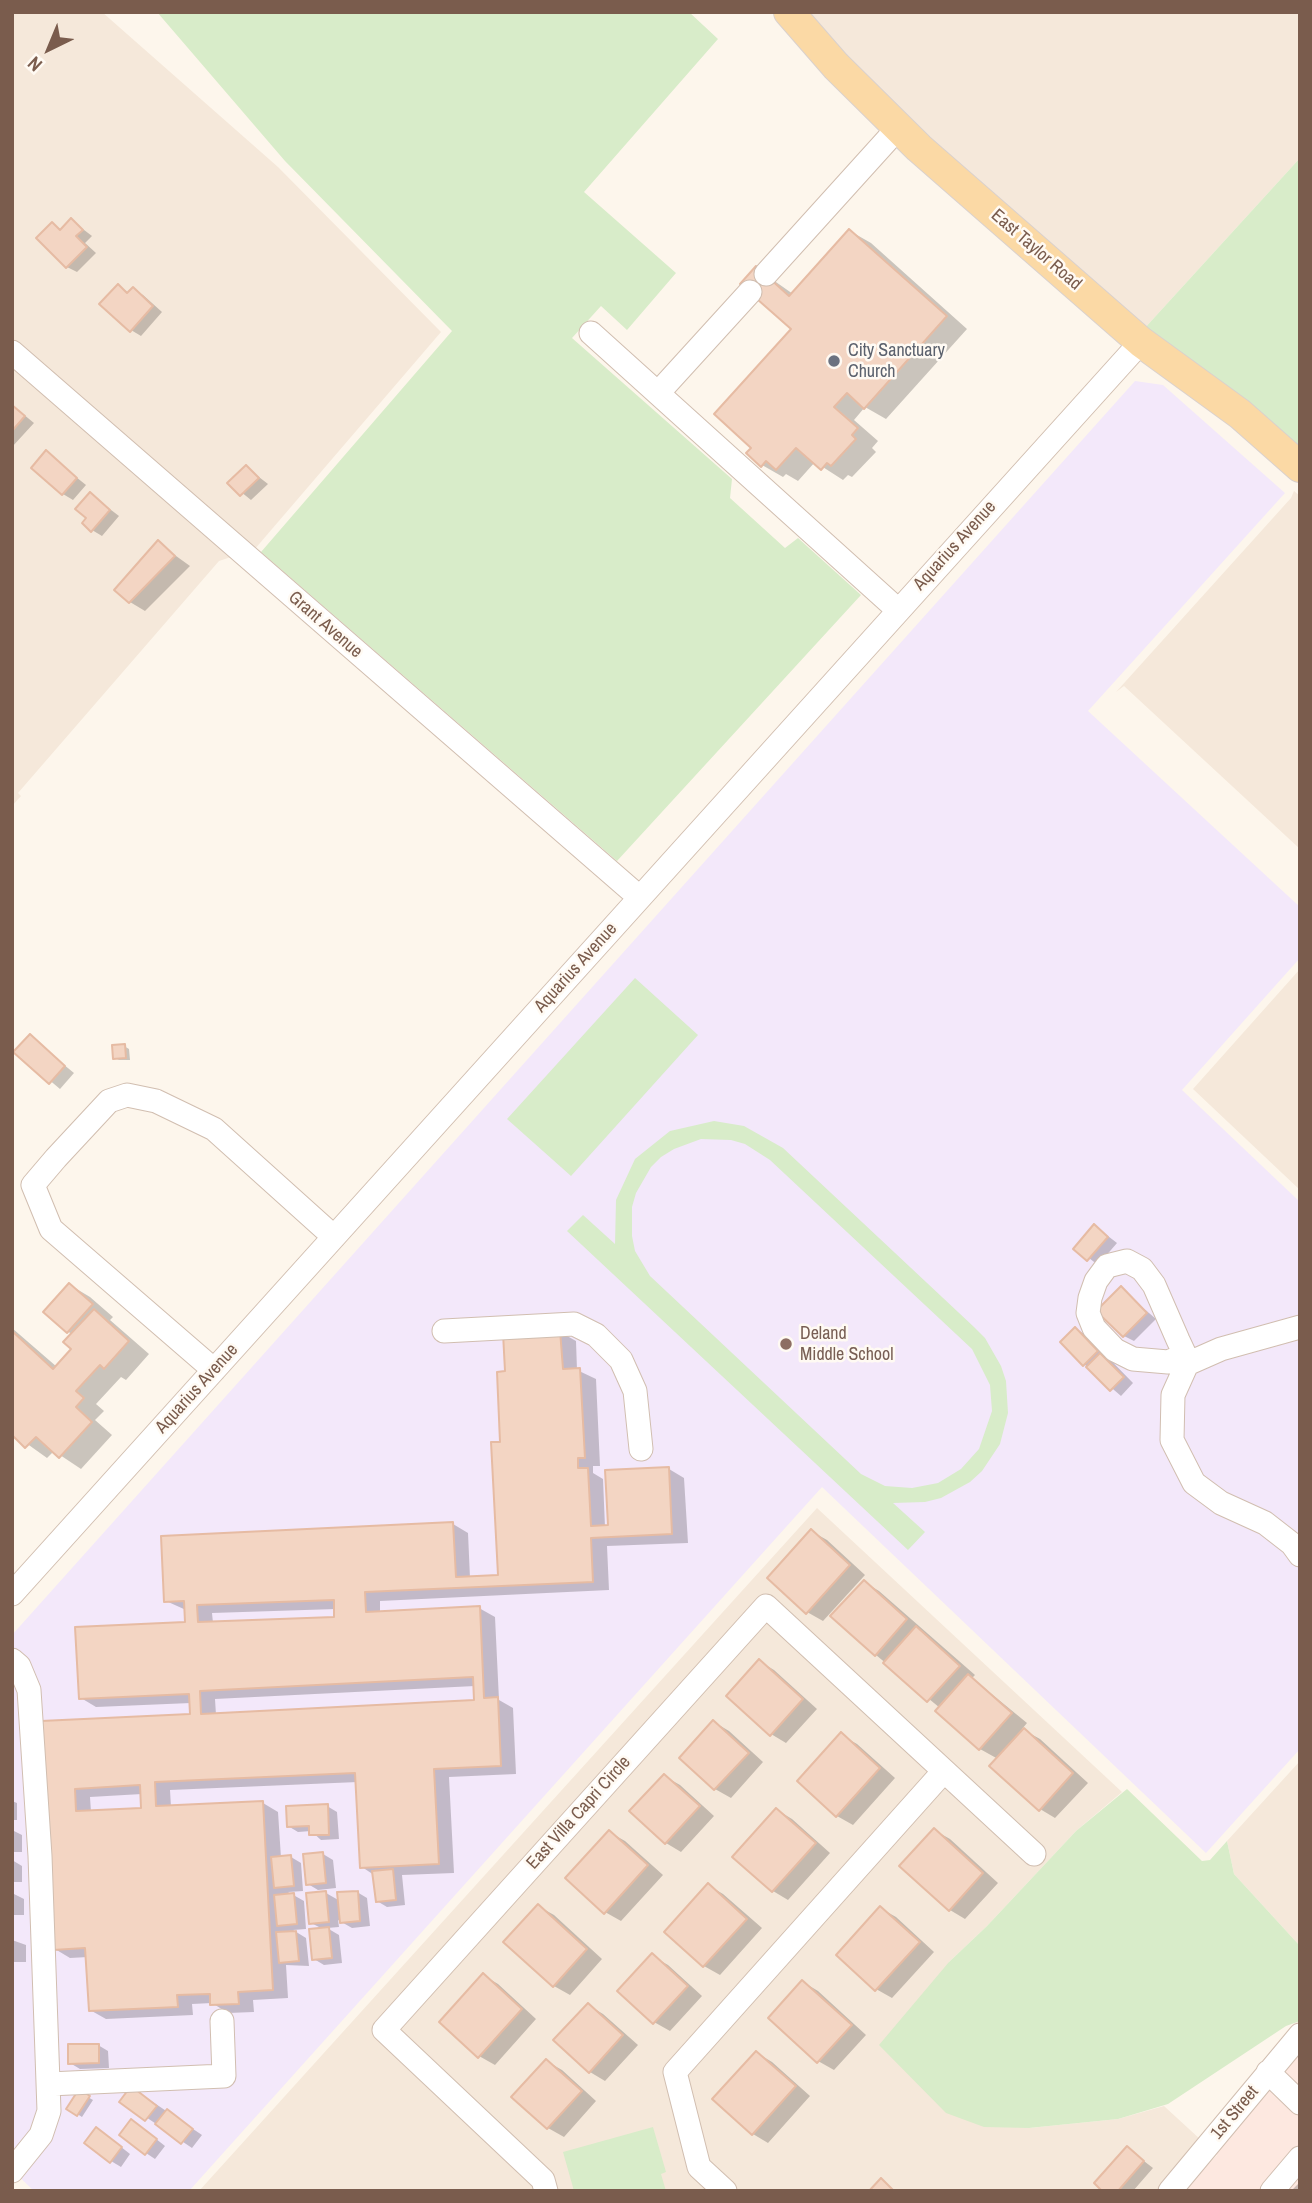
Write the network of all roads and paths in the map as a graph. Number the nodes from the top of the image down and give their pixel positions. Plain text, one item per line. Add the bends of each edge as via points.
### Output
1 (789, 12) edge
2 (898, 128) junction
3 (766, 274) dead end
4 (750, 292) dead end
5 (591, 333) dead end
6 (1141, 342) junction
7 (12, 352) edge
8 (658, 393) junction
9 (1300, 467) edge
10 (898, 610) junction
11 (639, 897) junction
12 (334, 1237) junction
13 (1300, 1327) edge
14 (444, 1331) dead end
15 (1186, 1359) junction
16 (214, 1370) junction
17 (642, 1450) dead end
18 (1300, 1555) edge
19 (12, 1594) edge
20 (12, 1660) edge
21 (944, 1770) junction
22 (1034, 1854) dead end
23 (222, 2021) dead end
24 (1300, 2035) edge
25 (1268, 2073) junction
26 (48, 2084) junction
27 (1300, 2103) edge
28 (1300, 2158) edge
29 (12, 2171) edge
30 (546, 2191) edge
31 (725, 2191) edge
32 (1170, 2191) edge
33 (1272, 2191) edge

1 - 2 main road, East Taylor Road
2 - 3 street
2 - 6 main road, East Taylor Road
4 - 8 street
5 - 8 street
6 - 9 main road, East Taylor Road via 1240,414
6 - 10 street, Aquarius Avenue
7 - 11 street, Grant Avenue
8 - 10 street
10 - 11 street, Aquarius Avenue
11 - 12 street, Aquarius Avenue
12 - 16 street, Aquarius Avenue
12 - 16 street via 214,1129 156,1101 127,1095 109,1101 56,1158 33,1185 51,1229
13 - 15 street
14 - 17 street via 574,1324 596,1335 621,1360 635,1391
15 - 15 street via 1154,1285 1142,1269 1127,1261 1107,1266 1090,1298 1088,1313 1094,1328 1115,1350 1133,1359
15 - 18 street via 1173,1395 1172,1440 1183,1467 1194,1483 1221,1503 1265,1523
16 - 19 street, Aquarius Avenue
20 - 26 street via 29,1690
21 - 22 street, East Villa Capri Circle
21 - 30 street, East Villa Capri Circle via 766,1606 384,2030 543,2180
21 - 31 street via 676,2072 699,2167
23 - 26 street via 224,2077
24 - 25 street, 1st Street
25 - 27 street
25 - 32 street, 1st Street
26 - 29 street via 49,2111 41,2135
28 - 33 street

